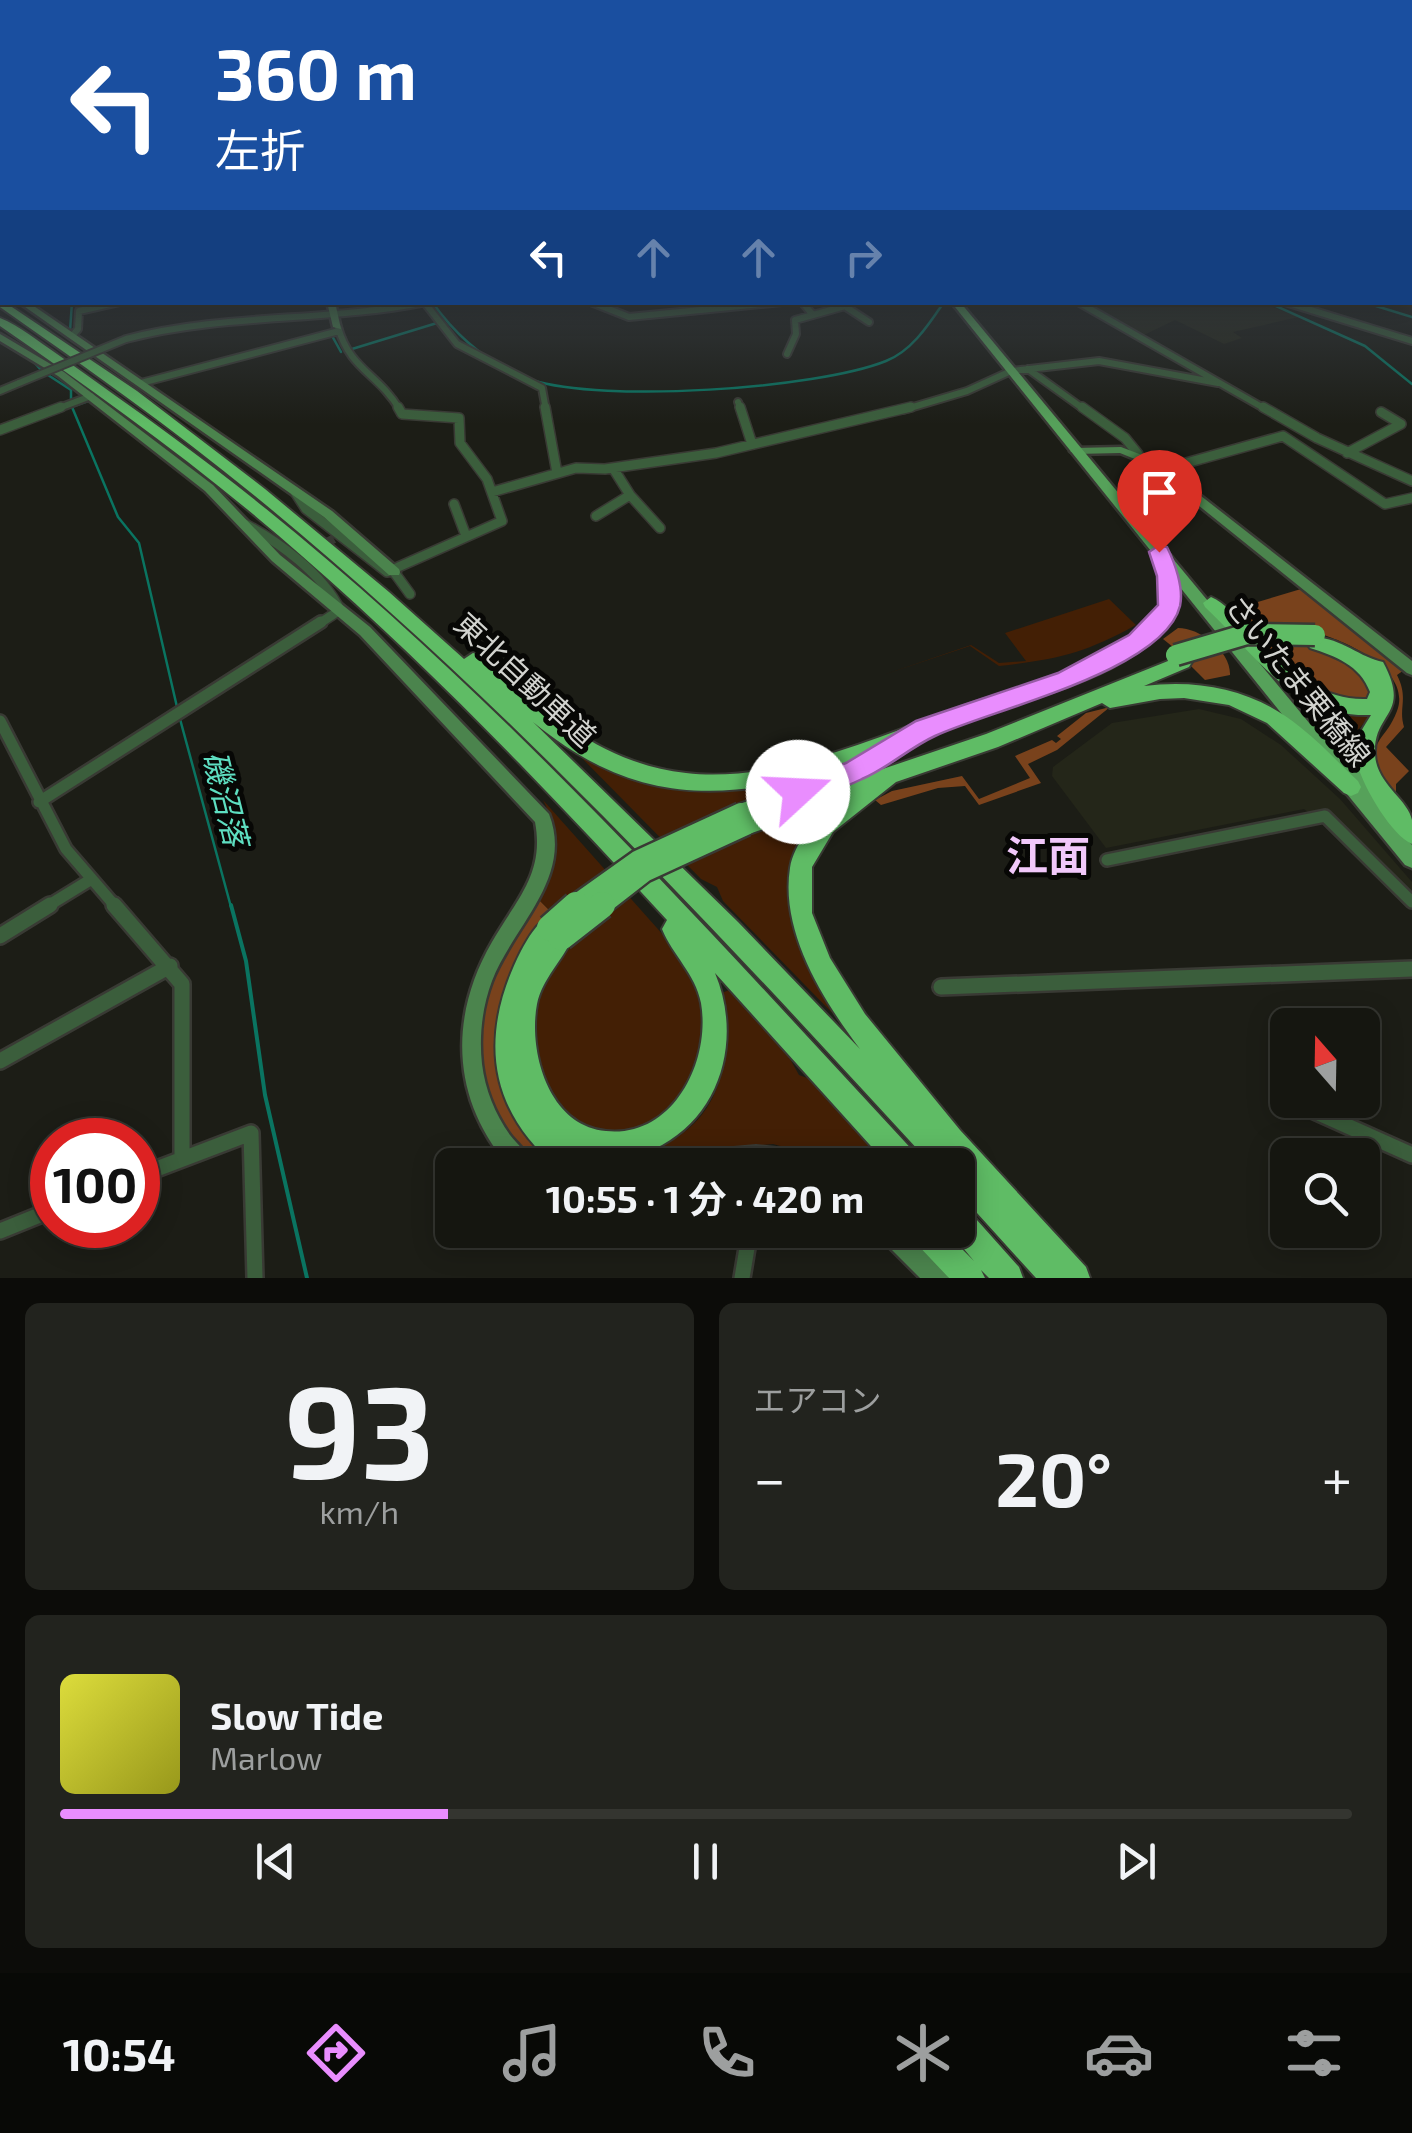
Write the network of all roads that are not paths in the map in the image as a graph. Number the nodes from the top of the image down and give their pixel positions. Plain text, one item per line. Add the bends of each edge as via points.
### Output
1 (4, 305) edge
2 (26, 305) edge
3 (106, 305) edge
4 (333, 305) edge
5 (418, 305) edge
6 (427, 305) edge
7 (599, 305) edge
8 (805, 305) edge
9 (839, 305) edge
10 (844, 305) edge
11 (961, 305) edge
12 (1083, 305) edge
13 (1295, 305) edge
14 (725, 306) edge
15 (741, 306) edge
16 (813, 314) junction
17 (0, 321) edge
18 (869, 322) dead end
19 (337, 325) junction
20 (72, 336) junction
21 (0, 337) edge
22 (1412, 341) edge
23 (787, 354) dead end
24 (1019, 370) junction
25 (1218, 382) junction
26 (142, 384) junction
27 (0, 391) edge
28 (78, 401) junction
29 (738, 402) dead end
30 (1381, 412) dead end
31 (0, 430) edge
32 (752, 444) junction
33 (1080, 450) junction
34 (1348, 453) junction
35 (1138, 454) junction
36 (613, 468) junction
37 (1161, 470) junction
38 (557, 473) junction
39 (1412, 481) edge
40 (492, 492) junction
41 (630, 495) junction
42 (1412, 498) edge
43 (454, 504) dead end
44 (596, 516) dead end
45 (660, 528) dead end
46 (466, 536) junction
47 (1159, 552) junction
48 (394, 572) junction
49 (399, 596) junction
50 (1211, 603) junction
51 (340, 610) junction
52 (1316, 639) junction
53 (1179, 658) junction
54 (1412, 668) edge
55 (1013, 699) junction
56 (1067, 710) junction
57 (0, 722) edge
58 (508, 740) junction
59 (899, 740) junction
60 (889, 776) junction
61 (1352, 787) junction
62 (39, 802) junction
63 (743, 819) junction
64 (1412, 834) edge
65 (1412, 843) edge
66 (1107, 860) dead end
67 (1412, 860) edge
68 (90, 880) junction
69 (1412, 902) edge
70 (556, 932) junction
71 (0, 936) edge
72 (170, 966) junction
73 (1412, 969) edge
74 (941, 988) dead end
75 (0, 1061) edge
76 (1332, 1118) edge
77 (507, 1148) edge
78 (558, 1148) edge
79 (891, 1148) edge
80 (936, 1148) edge
81 (1412, 1154) edge
82 (182, 1158) junction
83 (160, 1167) edge
84 (975, 1190) edge
85 (30, 1219) edge
86 (0, 1231) edge
87 (975, 1240) edge
88 (747, 1248) edge
89 (906, 1248) edge
90 (941, 1248) edge
91 (255, 1278) edge
92 (742, 1278) edge
93 (937, 1278) edge
94 (970, 1278) edge
95 (1008, 1278) edge
96 (1056, 1278) edge
97 (1076, 1278) edge

1 - 49 highway, 東北自動車道 via 158,410
2 - 20 street
3 - 20 street via 79,311
4 - 19 street
5 - 19 street
6 - 38 street via 456,344 542,388
7 - 14 street via 629,317
8 - 16 street
9 - 16 street
10 - 18 street
11 - 24 main road, さいたま栗橋線
12 - 25 street
13 - 22 street
14 - 15 street
16 - 23 street via 794,320
17 - 58 highway, 東北自動車道 via 141,417 244,498
19 - 26 street
19 - 27 street, bridge via 182,326 126,340
19 - 40 street via 346,355 387,388 402,414 459,418 460,443
20 - 26 street
21 - 28 street
24 - 25 street via 1099,361
24 - 32 street via 875,418
24 - 33 main road, さいたま栗橋線
24 - 35 street via 1125,438
25 - 34 street
26 - 48 street via 353,534
28 - 31 street
28 - 51 street via 208,488 276,558
29 - 32 street
30 - 34 street via 1401,424
32 - 36 street
33 - 35 street
33 - 47 main road, さいたま栗橋線
33 - 50 main road, さいたま栗橋線
34 - 39 street
35 - 37 street
36 - 38 street
36 - 41 street
37 - 42 street via 1283,436 1386,504
37 - 54 street
38 - 40 street
40 - 46 street via 502,521
41 - 44 street
41 - 45 street
43 - 46 street
46 - 48 street
47 - 55 highway via 1170,591 1160,622 1105,662
47 - 61 main road, さいたま栗橋線
48 - 49 street
49 - 59 highway via 569,738 640,773 694,782 784,777
49 - 80 highway, 東北自動車道
50 - 52 highway via 1314,697 1348,710 1373,707 1379,692 1371,673
50 - 65 main road, さいたま栗橋線
51 - 62 street
51 - 77 street via 543,818 548,844 542,876 488,966 471,1024 479,1100
52 - 53 highway, bridge via 1256,641
52 - 64 highway via 1354,650 1390,685 1392,708 1367,739 1366,757 1375,784
53 - 55 highway via 1077,690
53 - 56 highway
55 - 59 highway
56 - 60 highway
56 - 61 highway via 1172,689 1230,696 1284,725
57 - 62 street
58 - 70 highway via 534,779 705,972 716,1015 712,1066 691,1104 659,1132 626,1145 584,1140 538,1097 528,1073 524,1013
58 - 79 highway, 東北自動車道
59 - 63 highway via 855,771
60 - 63 highway
60 - 97 highway via 826,823 808,848 798,879 803,930 828,982 868,1038
61 - 67 main road, さいたま栗橋線
62 - 68 street
63 - 70 highway, bridge via 644,872
66 - 69 street via 1325,816
68 - 71 street
68 - 72 street
70 - 78 highway via 514,986 505,1036 510,1082 537,1129
72 - 75 street
72 - 82 street via 182,984
73 - 74 street
76 - 81 street
82 - 83 street
82 - 91 street via 250,1133
84 - 96 highway
85 - 86 street
87 - 95 highway
88 - 92 street
89 - 93 street
90 - 94 highway

